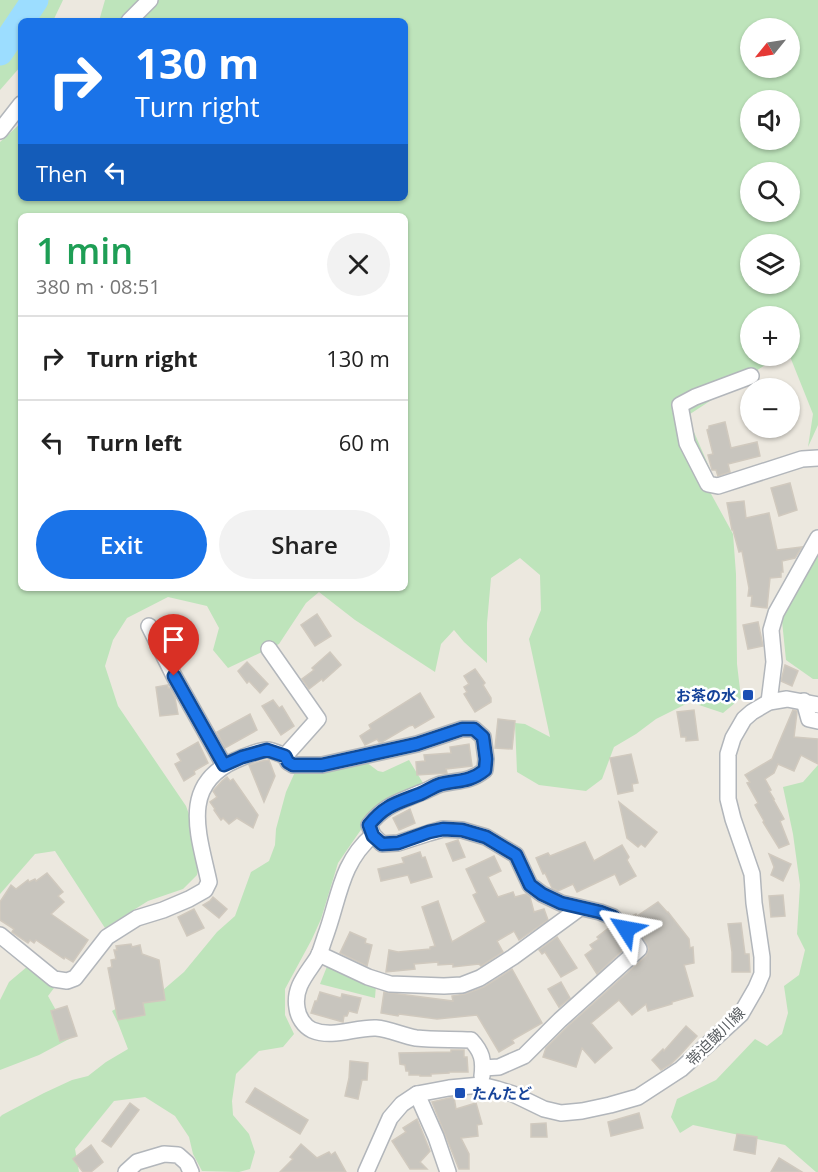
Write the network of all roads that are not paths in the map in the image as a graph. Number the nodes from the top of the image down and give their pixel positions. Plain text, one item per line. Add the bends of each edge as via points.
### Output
1 (150, 0) edge
2 (132, 18) edge
3 (18, 108) edge
4 (0, 131) edge
5 (751, 376) dead end
6 (818, 458) edge
7 (818, 538) edge
8 (149, 627) dead end
9 (269, 649) dead end
10 (769, 702) junction
11 (811, 703) edge
12 (818, 721) edge
13 (285, 756) junction
14 (224, 765) junction
15 (373, 836) junction
16 (580, 908) junction
17 (0, 935) edge
18 (319, 954) junction
19 (483, 1068) junction
20 (481, 1085) junction
21 (417, 1094) junction
22 (126, 1172) edge
23 (191, 1172) edge
24 (366, 1172) edge
25 (448, 1172) edge

1 - 2 street
3 - 4 street
5 - 6 street via 680,405 687,442 708,484 718,486 802,459
7 - 10 street via 776,613 771,630 774,662
8 - 14 street
9 - 13 street via 318,720
10 - 11 street via 787,699
10 - 20 street, 帯迫皷川線 via 744,719 728,754 728,798 752,874 762,957 762,974 741,1014 681,1069 638,1097 610,1105 561,1113
11 - 12 street via 809,719
13 - 14 street via 267,750
13 - 15 street via 293,765 322,765 417,744 462,729 474,729 483,737 485,770 468,780 439,785 391,805 369,825
14 - 17 street via 203,786 197,802 197,826 209,882 205,890 137,918 107,938 75,978 67,981 54,980
15 - 16 street via 382,844 443,829 486,837 516,855 530,885 561,903
15 - 18 street via 348,864
16 - 18 street via 513,957 462,985 390,984
16 - 19 street via 613,917 639,949 524,1056 499,1067
18 - 19 street via 297,991 301,1020 311,1029 329,1034 375,1028 414,1038 471,1040 480,1050
19 - 20 street
20 - 21 street, 帯迫皷川線
21 - 24 street, 帯迫皷川線 via 390,1118
21 - 25 street
22 - 23 street via 137,1162 164,1154 178,1155

